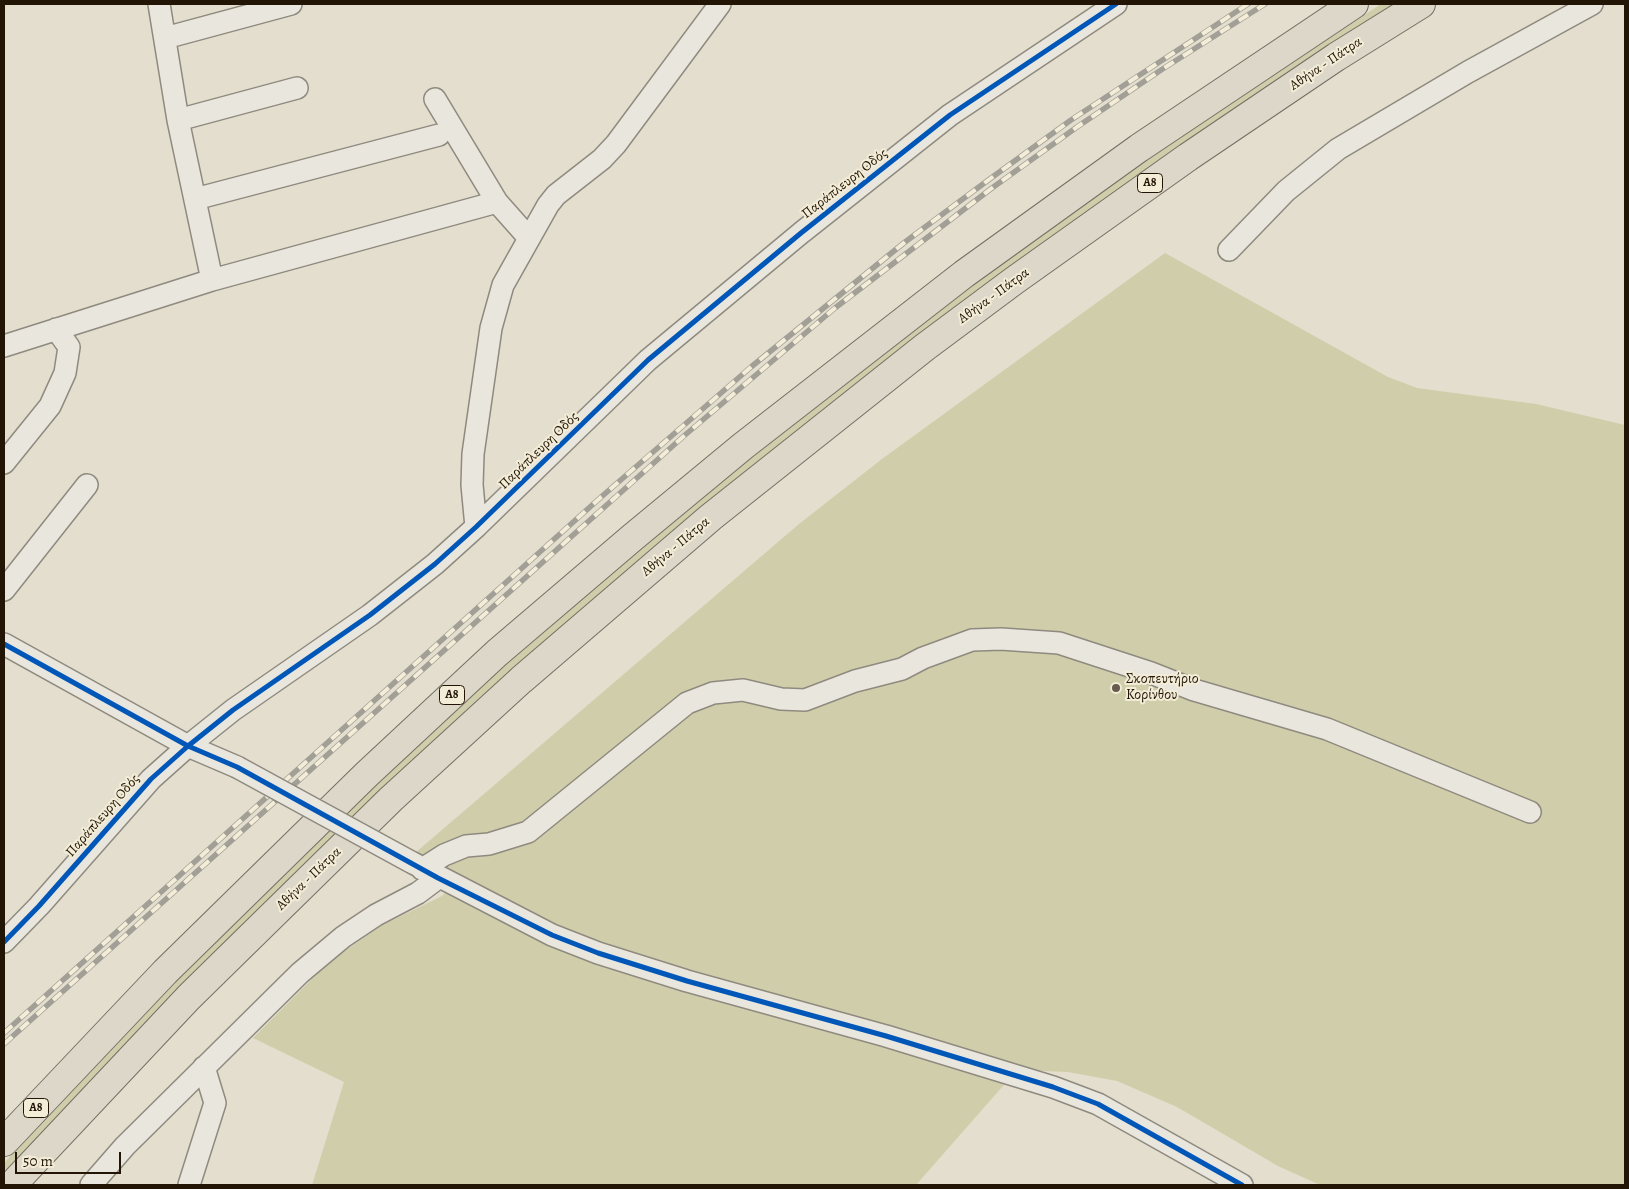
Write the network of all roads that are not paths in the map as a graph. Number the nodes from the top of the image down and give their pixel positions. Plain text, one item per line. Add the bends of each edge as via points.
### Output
1 (159, 4) edge
2 (292, 4) edge
3 (720, 4) edge
4 (1116, 4) edge
5 (1354, 4) edge
6 (1421, 4) edge
7 (1592, 4) edge
8 (165, 38) junction
9 (296, 88) dead end
10 (434, 99) dead end
11 (178, 120) junction
12 (439, 135) dead end
13 (195, 199) junction
14 (497, 202) junction
15 (528, 237) junction
16 (1229, 250) dead end
17 (212, 280) junction
18 (56, 329) junction
19 (4, 346) edge
20 (4, 463) edge
21 (87, 485) dead end
22 (476, 527) junction
23 (4, 590) edge
24 (4, 644) edge
25 (188, 746) junction
26 (1530, 812) dead end
27 (424, 869) junction
28 (4, 942) edge
29 (204, 1067) junction
30 (4, 1142) edge
31 (12, 1185) edge
32 (90, 1185) edge
33 (189, 1185) edge
34 (1242, 1185) edge

1 - 8 street
2 - 8 street
3 - 15 street via 616,144 556,195
4 - 22 street, Παράπλευρη Οδός via 950,115 801,233 648,360
5 - 30 highway, Α8 via 1139,148 986,257 688,490 497,654 367,774 164,972
6 - 31 highway, Αθήνα - Πάτρα / Α8 via 1188,157 1022,275 704,523 521,680 391,799 189,997
7 - 16 street via 1338,149 1286,191
8 - 11 street
9 - 11 street
10 - 14 street
11 - 13 street
12 - 13 street
13 - 17 street
14 - 15 street
14 - 17 street
15 - 22 street via 503,285 491,328 473,454
17 - 18 street
18 - 19 street
18 - 20 street via 69,347 65,374 50,406
21 - 23 street
22 - 25 street, Παράπλευρη Οδός via 370,615 233,710
24 - 25 street
25 - 27 street, bridge via 237,768
25 - 28 street, Παράπλευρη Οδός via 151,779
26 - 27 street via 1327,729 1194,690 1059,643 1001,638 972,640 902,669 855,681 805,700 743,690 713,693 687,703 528,832 489,844 466,846 444,855
27 - 29 street via 418,893 343,937 300,973
27 - 34 street via 552,935 598,953 886,1036 1098,1104
29 - 32 street
29 - 33 street via 215,1104

